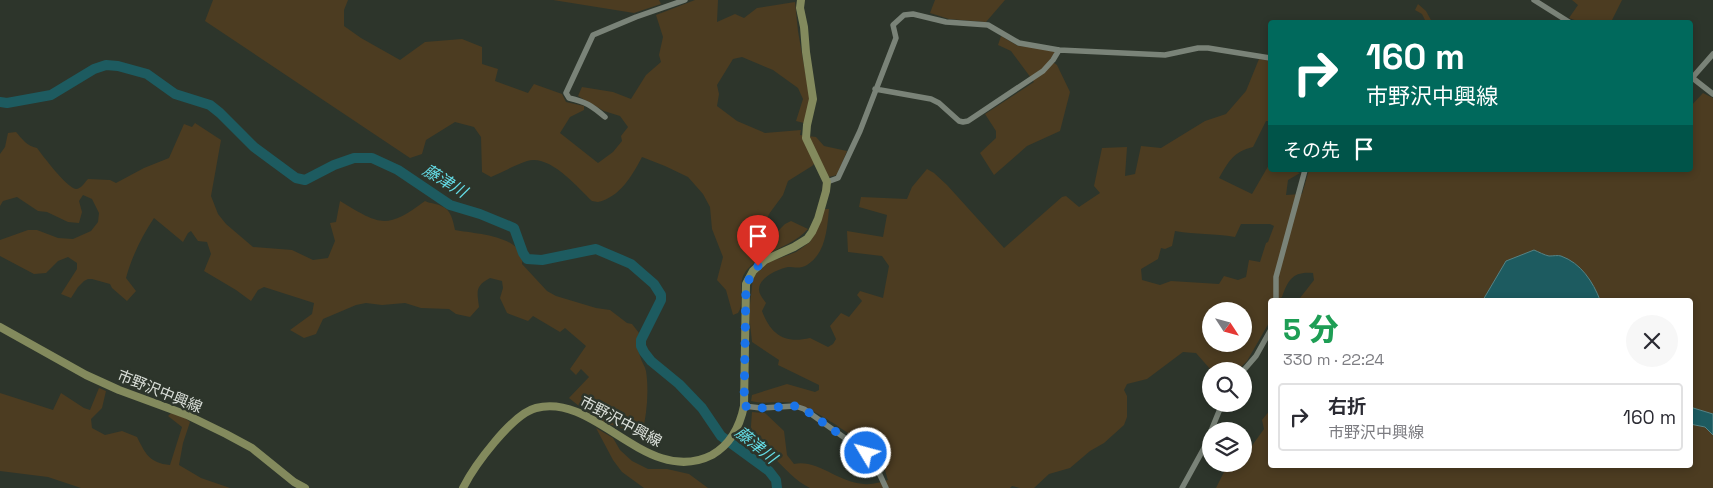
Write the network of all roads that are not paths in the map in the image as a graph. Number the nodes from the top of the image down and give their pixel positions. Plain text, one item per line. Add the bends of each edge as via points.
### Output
1 (685, 0) edge
2 (801, 0) edge
3 (1534, 0) edge
4 (1566, 20) edge
5 (1059, 50) junction
6 (1713, 54) edge
7 (1268, 58) edge
8 (1693, 75) edge
9 (1693, 79) edge
10 (875, 89) junction
11 (1713, 94) edge
12 (605, 117) dead end
13 (1305, 172) edge
14 (827, 182) junction
15 (1276, 298) edge
16 (0, 327) edge
17 (1268, 335) edge
18 (1251, 362) edge
19 (744, 406) junction
20 (1219, 412) edge
21 (305, 488) edge
22 (463, 488) edge
23 (886, 488) edge
24 (1182, 488) edge

1 - 12 street via 593,35 566,93 569,98 590,104
2 - 14 main road via 813,99 806,138
3 - 4 street
5 - 7 street via 1165,55 1208,48
5 - 10 street via 1043,71 968,122 959,121 931,99
5 - 10 street via 1019,43 988,25 904,15 893,25 896,38
6 - 8 street
9 - 11 street
10 - 14 street via 838,178
13 - 15 street via 1276,277
14 - 19 main road, 市野沢中興線 via 818,219 807,239 765,260 746,284
16 - 21 main road, 市野沢中興線 via 86,375 226,434 252,448
17 - 18 street
19 - 22 main road, 市野沢中興線 via 740,424 719,450 690,462 670,460 643,450 572,410 557,406 535,408 511,423
19 - 23 street via 795,406 804,409 866,453
20 - 24 street

